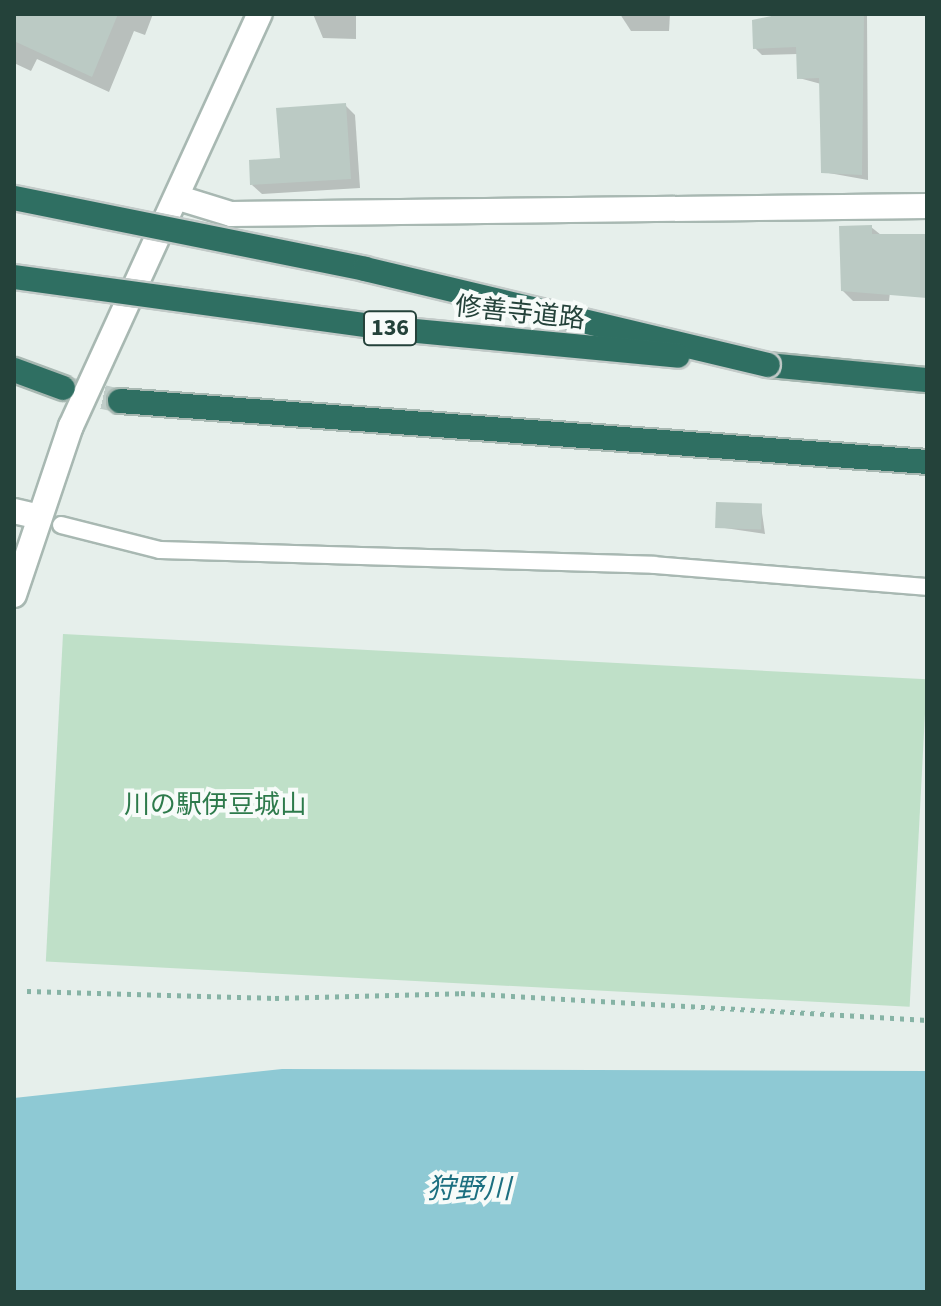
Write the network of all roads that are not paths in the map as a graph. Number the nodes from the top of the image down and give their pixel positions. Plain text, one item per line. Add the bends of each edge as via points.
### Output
1 (260, 14) edge
2 (14, 198) edge
3 (179, 198) junction
4 (927, 206) edge
5 (14, 277) edge
6 (768, 365) junction
7 (14, 370) edge
8 (927, 380) edge
9 (63, 388) tunnel mouth
10 (120, 401) tunnel mouth
11 (927, 462) edge
12 (24, 514) edge
13 (61, 525) dead end
14 (927, 587) edge
15 (14, 595) edge

1 - 3 street
2 - 6 highway, bridge via 365,269
3 - 4 street via 231,214
3 - 12 street
5 - 6 highway, 修善寺道路 / 136, bridge via 395,329
6 - 8 highway, 修善寺道路 / 136
7 - 9 highway
10 - 11 highway
12 - 15 street
13 - 14 lane via 160,550 654,565

